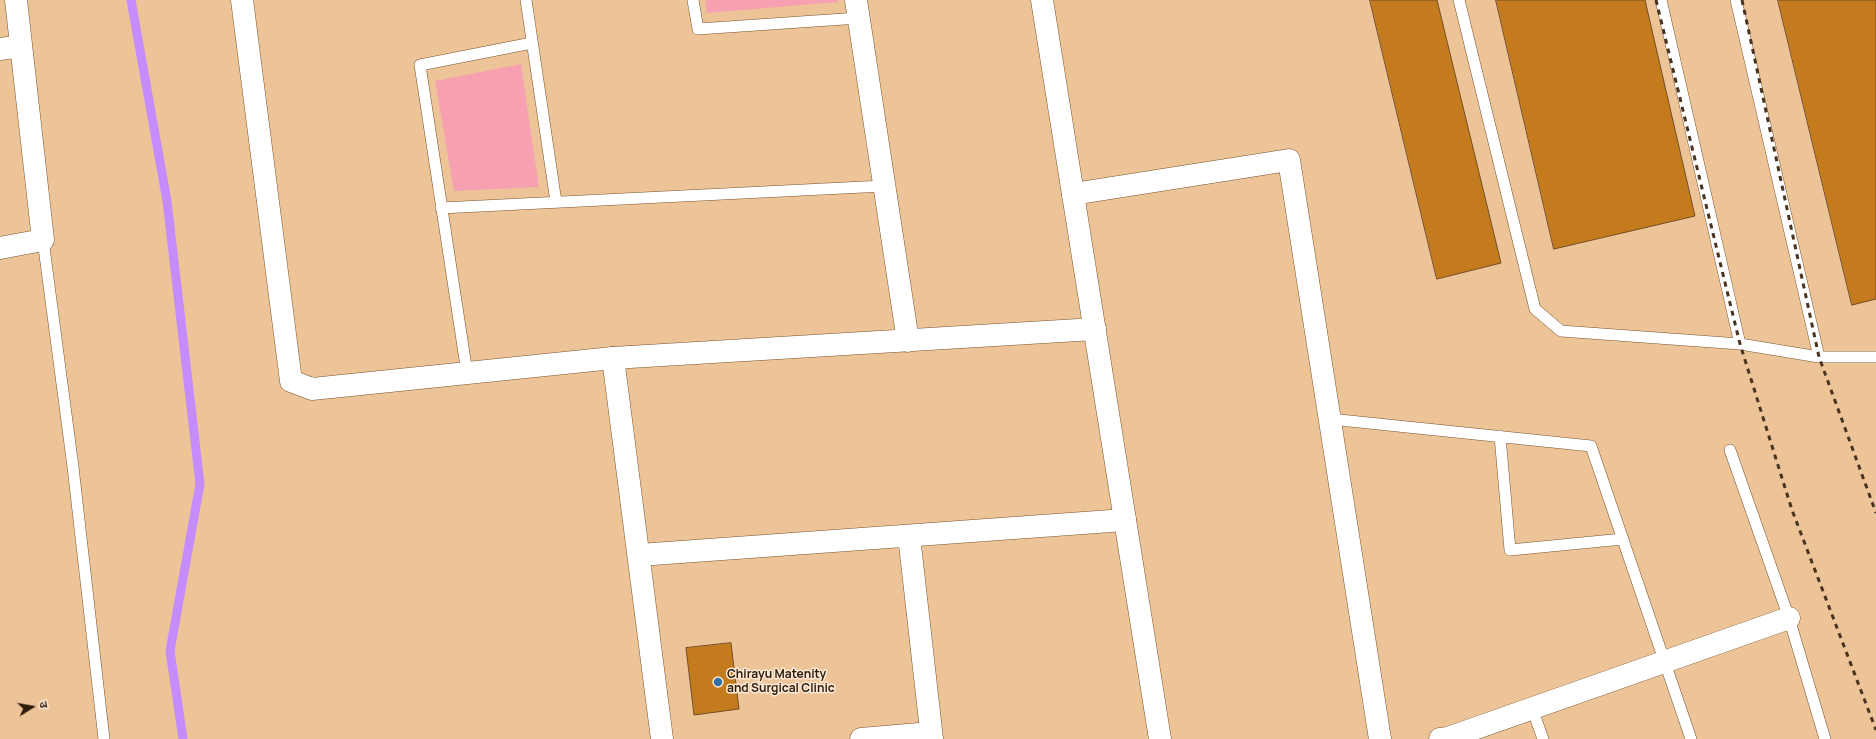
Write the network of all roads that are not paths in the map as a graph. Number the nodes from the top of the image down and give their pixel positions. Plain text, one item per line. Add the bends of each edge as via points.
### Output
1 (16, 0) edge
2 (242, 0) edge
3 (526, 0) edge
4 (693, 0) edge
5 (1042, 0) edge
6 (1459, 0) edge
7 (1662, 0) edge
8 (1736, 0) edge
9 (858, 9) edge
10 (532, 43) junction
11 (10, 47) edge
12 (884, 186) junction
13 (1073, 194) junction
14 (556, 202) junction
15 (441, 208) junction
16 (43, 240) junction
17 (0, 248) edge
18 (1095, 329) junction
19 (908, 341) junction
20 (1740, 344) junction
21 (1819, 357) junction
22 (613, 358) junction
23 (1876, 358) edge
24 (467, 373) junction
25 (1330, 419) junction
26 (1500, 436) junction
27 (1730, 450) dead end
28 (1125, 520) junction
29 (909, 536) junction
30 (1623, 539) junction
31 (639, 556) junction
32 (1789, 618) junction
33 (1665, 661) junction
34 (1532, 708) junction
35 (932, 736) edge
36 (104, 739) edge
37 (662, 739) edge
38 (861, 739) edge
39 (1160, 739) edge
40 (1380, 739) edge
41 (1440, 739) edge
42 (1543, 739) edge
43 (1691, 739) edge
44 (1825, 739) edge

1 - 11 street
2 - 24 street via 291,381 312,389
3 - 10 lane
4 - 9 lane via 698,29
5 - 13 street
6 - 20 lane via 1534,309 1560,331
7 - 20 lane
8 - 21 lane
9 - 12 street
10 - 14 lane
10 - 15 lane via 420,65
11 - 16 street
12 - 14 lane
12 - 19 street
13 - 18 street
13 - 25 street via 1289,160
14 - 15 lane
15 - 24 lane
16 - 17 street
16 - 36 lane via 73,466
18 - 19 street
18 - 28 street
19 - 22 street
20 - 21 lane
21 - 23 lane
22 - 24 street
22 - 31 street
25 - 26 lane
25 - 40 street
26 - 30 lane via 1591,446
26 - 30 lane via 1510,550
27 - 32 lane
28 - 29 street
28 - 39 street
29 - 31 street
29 - 35 street
30 - 33 lane
31 - 37 street
32 - 33 street
32 - 44 lane
33 - 34 street
33 - 43 lane
34 - 41 street
34 - 42 lane
35 - 38 street

